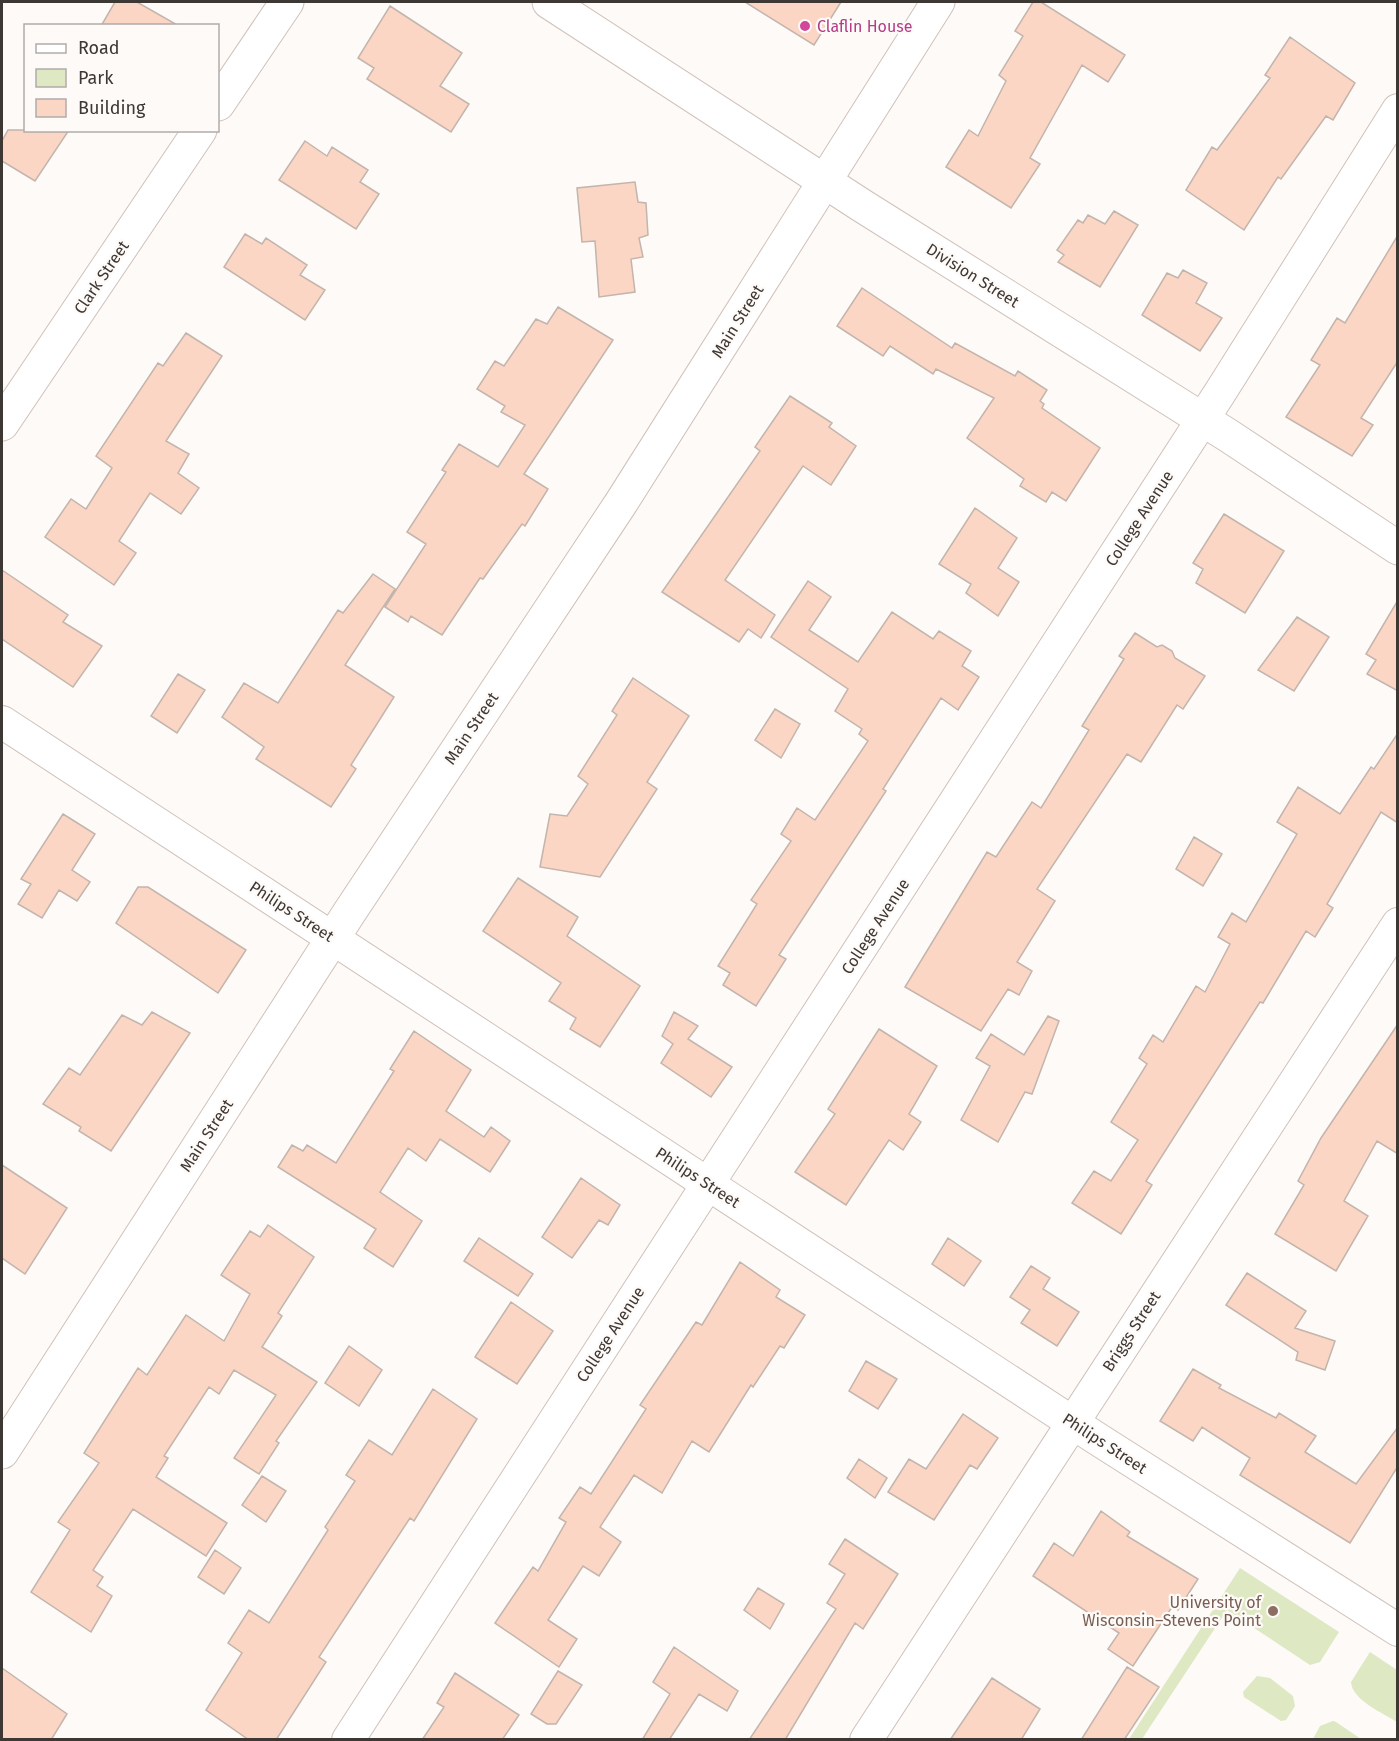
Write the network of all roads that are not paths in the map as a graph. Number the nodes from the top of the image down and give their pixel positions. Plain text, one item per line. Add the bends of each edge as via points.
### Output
1 (287, 2) edge
2 (549, 2) edge
3 (938, 2) edge
4 (219, 103) edge
5 (1398, 110) edge
6 (199, 132) edge
7 (825, 181) junction
8 (3, 417) edge
9 (1203, 420) junction
10 (1398, 548) edge
11 (2, 722) edge
12 (1398, 924) edge
13 (333, 938) junction
14 (708, 1184) junction
15 (1072, 1422) junction
16 (2, 1452) edge
17 (1398, 1630) edge
18 (348, 1740) edge
19 (866, 1740) edge

1 - 4 main road
2 - 7 main road, Division Street
3 - 7 main road, Main Street
5 - 9 street, College Avenue
6 - 8 main road, Clark Street
7 - 9 main road, Division Street
7 - 13 main road, Main Street via 628,493
9 - 10 main road, Division Street
9 - 14 street, College Avenue
11 - 13 street, Philips Street
12 - 15 street, Briggs Street
13 - 14 street, Philips Street
13 - 16 main road, Main Street
14 - 15 street, Philips Street
14 - 18 street, College Avenue
15 - 17 street, Philips Street
15 - 19 street, Briggs Street

